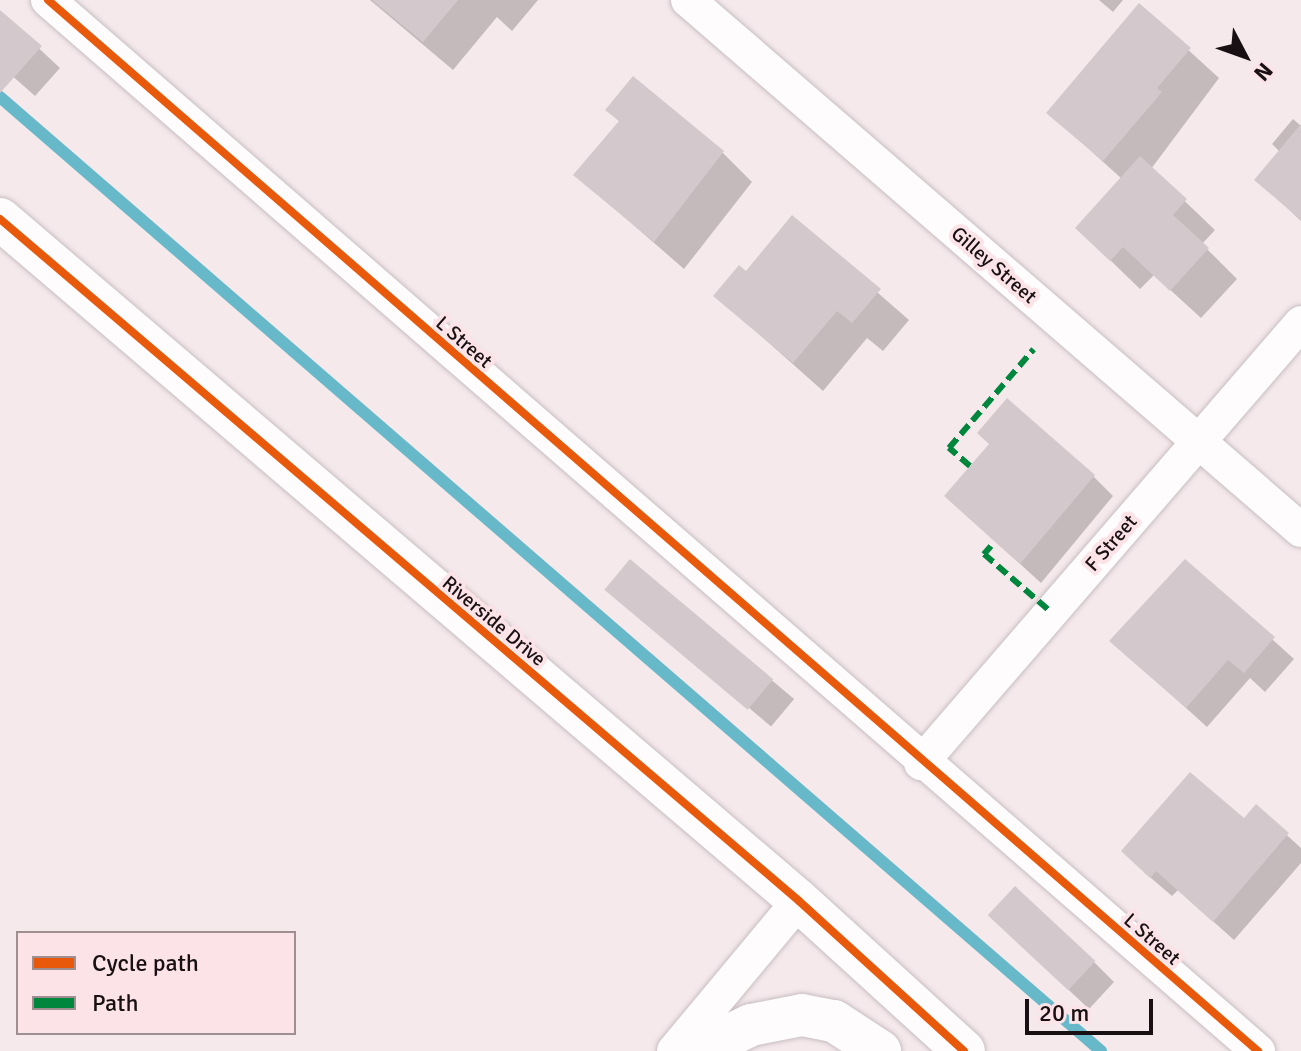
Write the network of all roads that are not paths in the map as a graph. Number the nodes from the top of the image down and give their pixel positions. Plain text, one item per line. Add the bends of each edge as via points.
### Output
1 (48, 0) edge
2 (688, 0) edge
3 (0, 219) edge
4 (1301, 323) edge
5 (1198, 442) junction
6 (1301, 530) edge
7 (921, 763) junction
8 (799, 901) junction
9 (674, 1051) edge
10 (697, 1051) edge
11 (880, 1051) edge
12 (964, 1051) edge
13 (1258, 1051) edge

1 - 7 street, L Street
2 - 5 street, Gilley Street
3 - 8 street, Riverside Drive
4 - 5 street, F Street
5 - 6 street, Gilley Street
5 - 7 street, F Street
7 - 13 street, L Street
8 - 9 street
8 - 12 street, Riverside Drive
10 - 11 street via 751,1025 802,1015 834,1021

